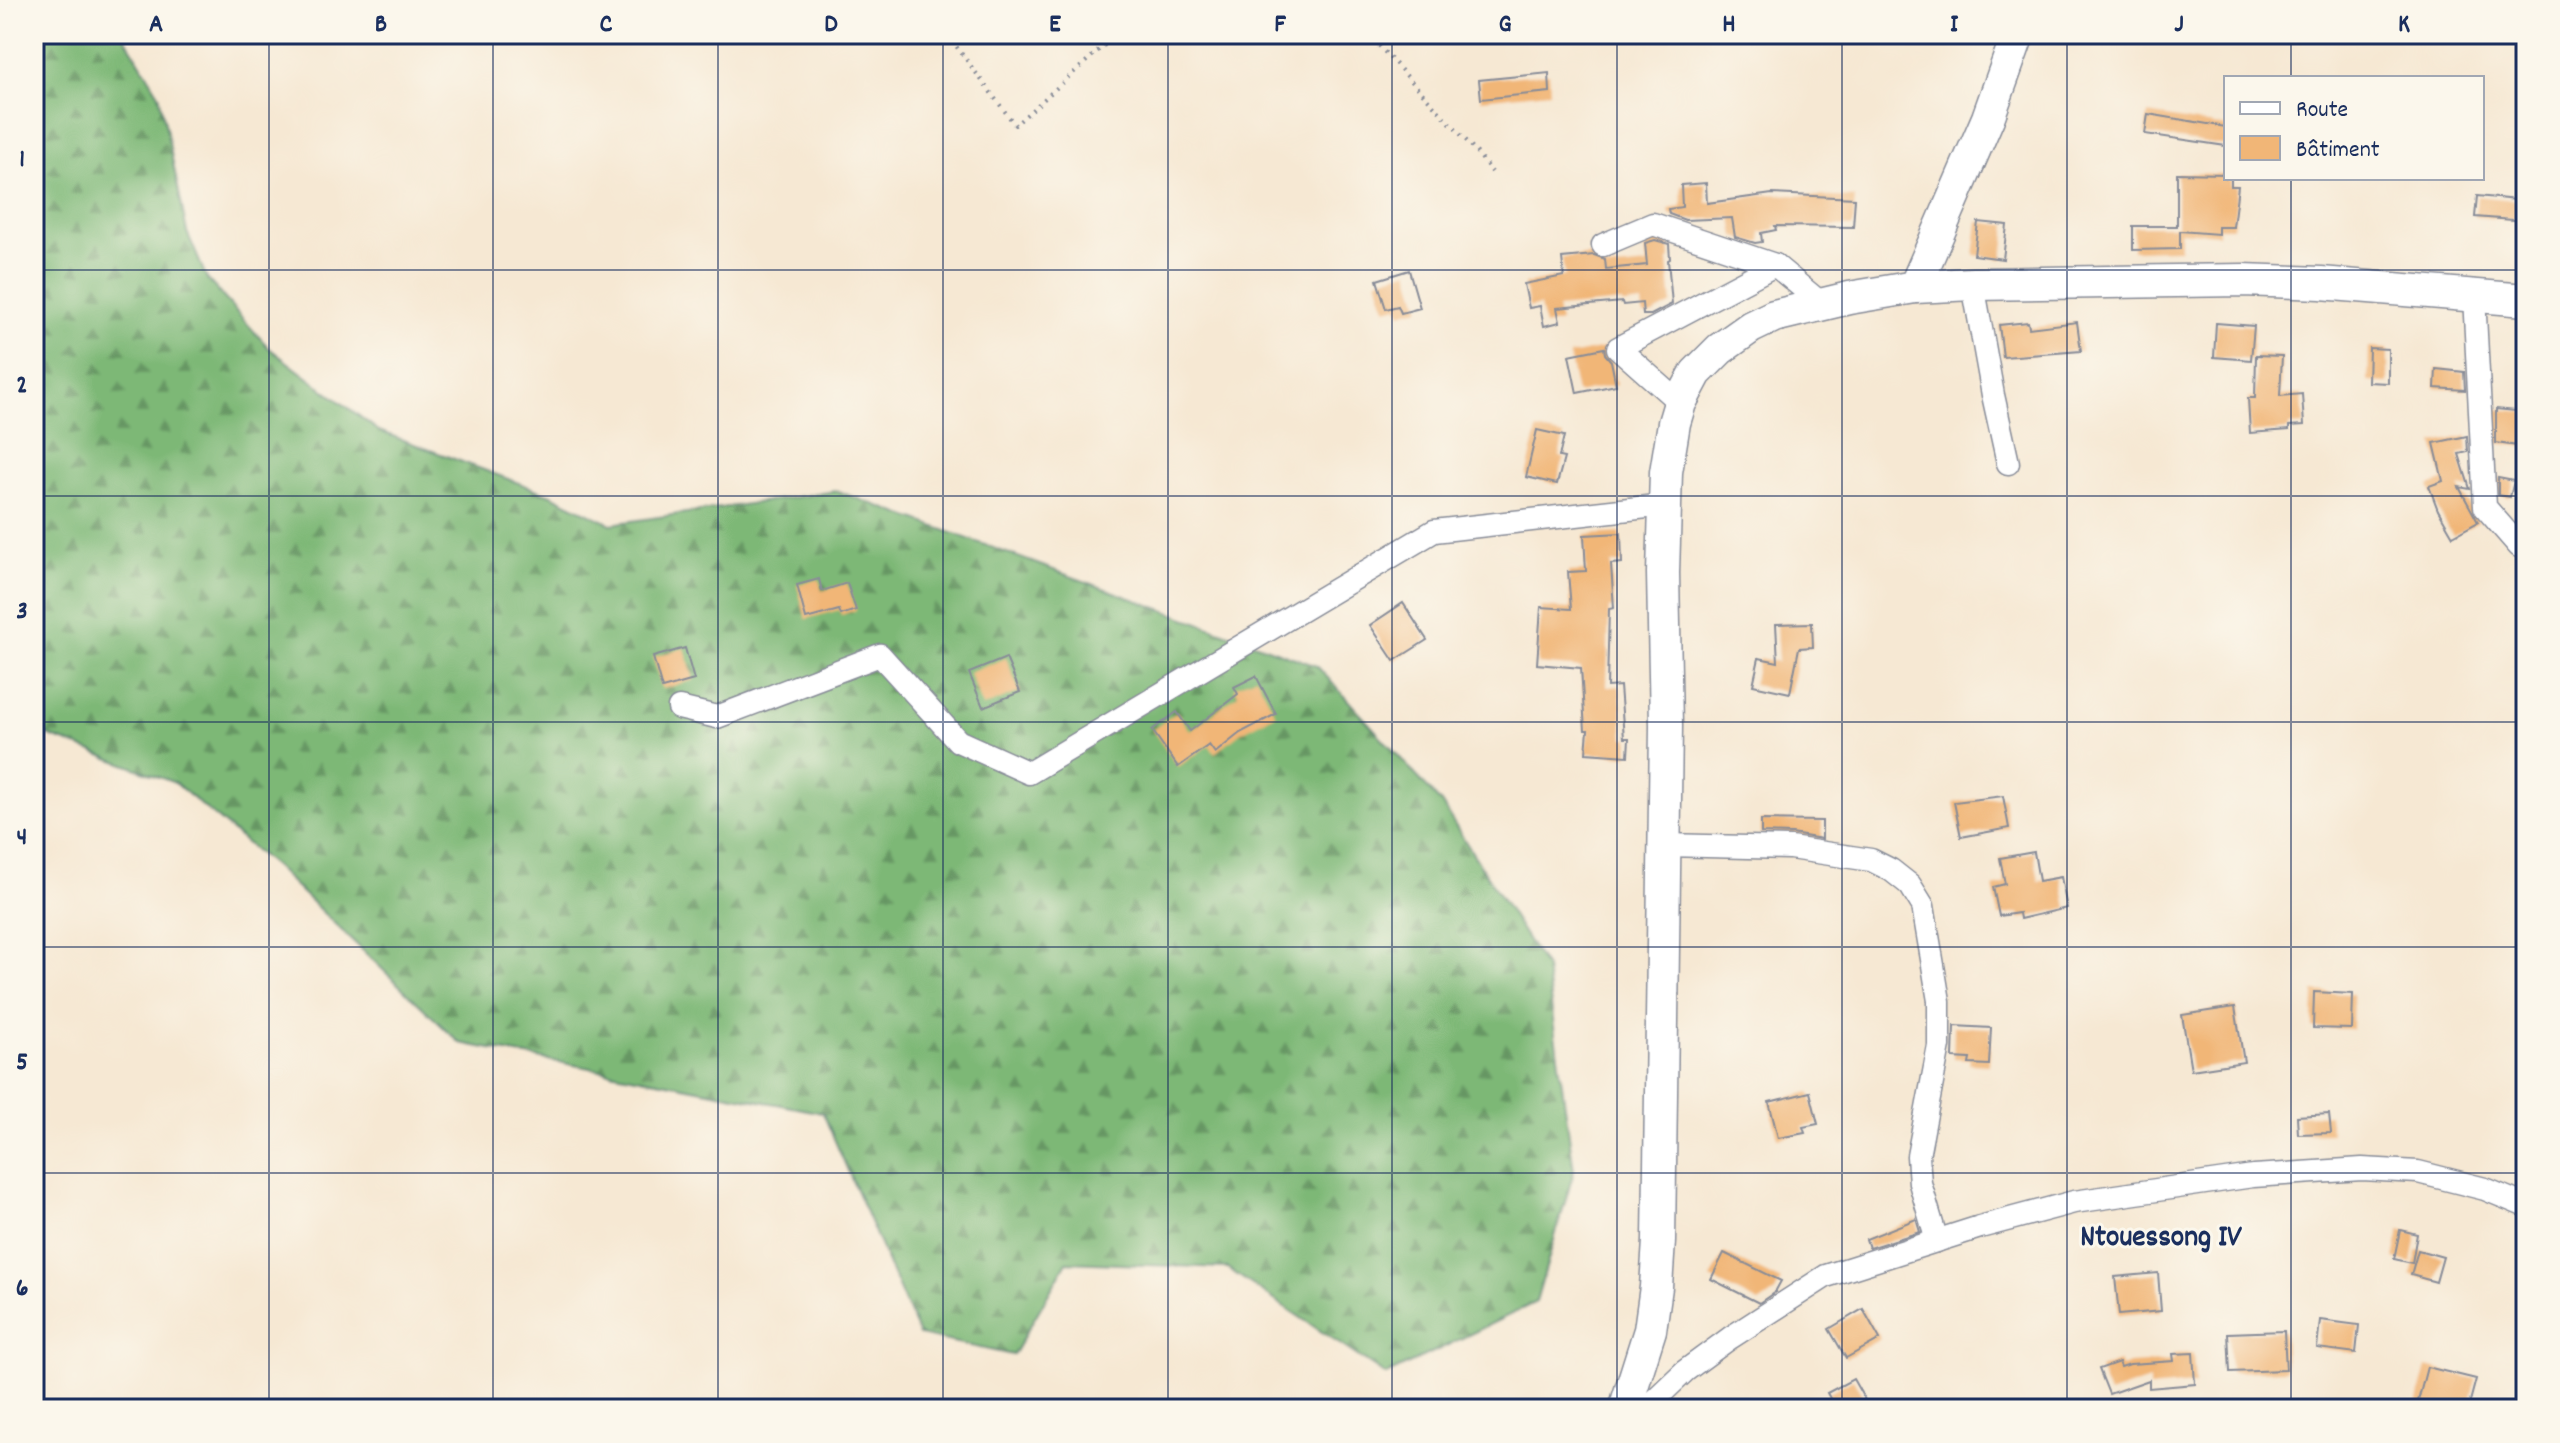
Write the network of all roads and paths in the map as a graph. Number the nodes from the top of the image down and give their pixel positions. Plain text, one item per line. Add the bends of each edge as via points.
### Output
1 (947, 34) edge
2 (1117, 34) edge
3 (1368, 34) edge
4 (2018, 34) edge
5 (1492, 172) dead end
6 (1603, 245) dead end
7 (1775, 265) junction
8 (1973, 284) junction
9 (1915, 287) junction
10 (2474, 296) junction
11 (2526, 300) edge
12 (1822, 304) junction
13 (1680, 403) junction
14 (2008, 463) dead end
15 (1665, 505) junction
16 (2519, 546) dead end
17 (679, 708) dead end
18 (1665, 845) junction
19 (2526, 1206) edge
20 (1937, 1241) junction
21 (1625, 1409) edge
22 (1645, 1409) edge

1 - 2 path via 1015,125
3 - 5 path
4 - 9 street
6 - 7 street via 1653,224
7 - 12 street
7 - 13 street via 1618,348
8 - 9 street
8 - 10 street via 2243,280
8 - 14 street
9 - 12 street
10 - 11 street
10 - 16 street via 2485,507
12 - 13 street via 1751,327 1696,373
13 - 15 street
15 - 17 street via 1434,531 1029,773 958,741 880,655 717,717
15 - 18 street
18 - 20 street via 1790,848 1871,860 1910,885 1923,906 1939,1001 1939,1046 1918,1156
18 - 21 street via 1657,1272 1650,1330
19 - 20 street via 2418,1172 2362,1169 2253,1176 2074,1202
20 - 22 street via 1826,1276 1685,1371

